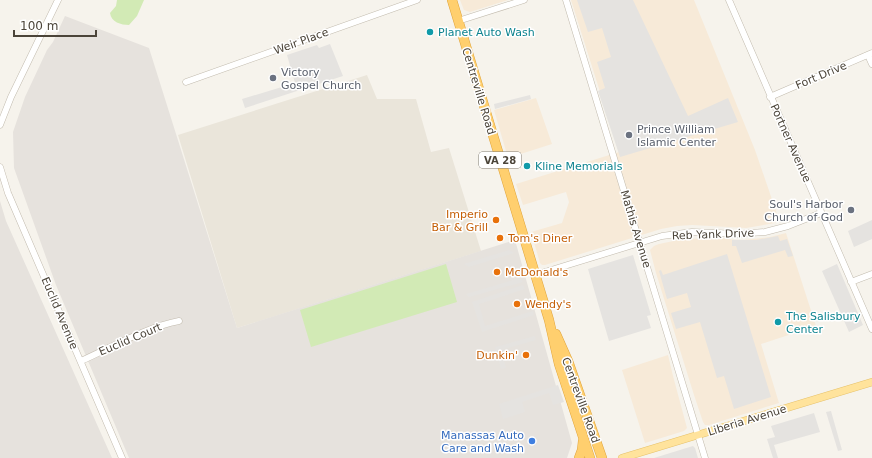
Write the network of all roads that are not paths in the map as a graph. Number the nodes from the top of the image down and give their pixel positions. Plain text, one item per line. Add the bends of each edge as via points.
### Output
1 (58, 0) edge
2 (417, 0) edge
3 (452, 0) edge
4 (524, 0) edge
5 (566, 0) edge
6 (729, 0) edge
7 (458, 21) junction
8 (870, 54) edge
9 (872, 64) edge
10 (186, 82) dead end
11 (770, 97) junction
12 (0, 125) edge
13 (0, 167) edge
14 (821, 213) junction
15 (640, 242) junction
16 (872, 274) edge
17 (535, 275) junction
18 (851, 282) junction
19 (549, 320) junction
20 (180, 321) dead end
21 (872, 329) edge
22 (81, 360) junction
23 (872, 382) edge
24 (583, 435) junction
25 (698, 435) junction
26 (122, 458) edge
27 (579, 458) edge
28 (590, 458) edge
29 (602, 458) edge
30 (622, 458) edge
31 (705, 458) edge

1 - 12 street
2 - 10 street, Weir Place
3 - 7 highway, Centreville Road / VA 28
4 - 7 street
5 - 15 street, Mathis Avenue
6 - 11 street, Portner Avenue
7 - 17 highway, Centreville Road / VA 28
8 - 9 street
8 - 11 street, Fort Drive
11 - 14 street, Portner Avenue
13 - 22 street, Euclid Avenue via 8,193
14 - 15 street, Reb Yank Drive via 765,232 684,233
14 - 18 street, Portner Avenue
15 - 17 street, Reb Yank Drive
15 - 25 street, Mathis Avenue
16 - 18 street
17 - 19 highway, Centreville Road / VA 28
18 - 21 street, Portner Avenue
19 - 24 highway, Centreville Road / VA 28
19 - 29 highway, Centreville Road / VA 28 via 568,361
20 - 22 street, Euclid Court via 145,332
22 - 26 street, Euclid Avenue
23 - 25 main road, Liberia Avenue
24 - 27 highway
24 - 28 highway, Centreville Road / VA 28
25 - 30 main road, Liberia Avenue
25 - 31 street, Mathis Avenue

